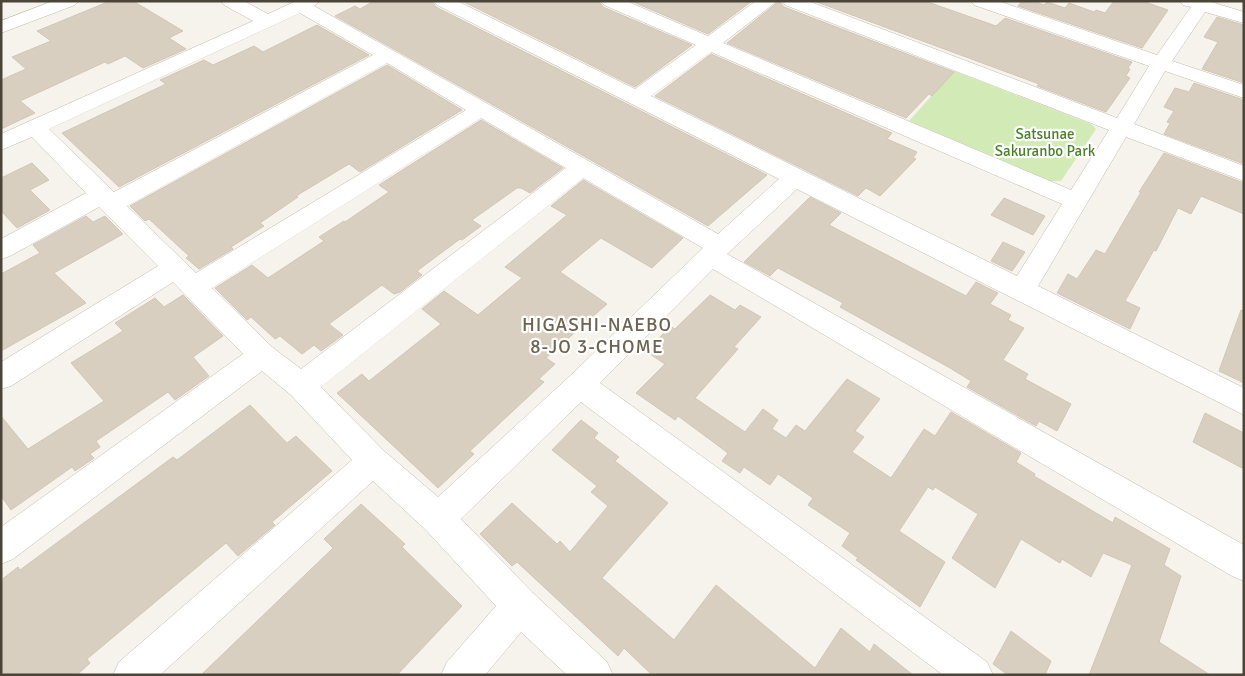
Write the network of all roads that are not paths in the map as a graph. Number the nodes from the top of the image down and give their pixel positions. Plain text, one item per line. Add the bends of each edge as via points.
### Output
1 (23, 1) edge
2 (69, 1) edge
3 (230, 1) edge
4 (443, 1) edge
5 (610, 1) edge
6 (768, 1) edge
7 (791, 1) edge
8 (980, 1) edge
9 (1195, 3) edge
10 (306, 4) edge
11 (40, 12) junction
12 (1244, 18) edge
13 (267, 21) junction
14 (1, 28) edge
15 (709, 44) junction
16 (386, 56) junction
17 (1160, 64) junction
18 (1244, 92) edge
19 (637, 97) junction
20 (480, 110) junction
21 (1120, 127) junction
22 (35, 128) junction
23 (2, 142) edge
24 (582, 167) junction
25 (1244, 174) edge
26 (796, 177) junction
27 (106, 199) junction
28 (1076, 201) junction
29 (1, 250) edge
30 (715, 251) junction
31 (185, 278) junction
32 (1022, 290) junction
33 (262, 355) junction
34 (1, 377) edge
35 (580, 384) junction
36 (301, 386) junction
37 (1244, 402) edge
38 (373, 461) junction
39 (438, 519) junction
40 (1, 547) edge
41 (1244, 564) edge
42 (520, 606) junction
43 (132, 675) edge
44 (460, 675) edge
45 (594, 675) edge
46 (974, 675) edge

1 - 11 street
2 - 11 street
3 - 13 street
4 - 19 street
5 - 15 street
6 - 15 street
7 - 21 street
8 - 17 street
9 - 12 street
9 - 17 street
10 - 13 street
10 - 16 street
11 - 14 street
13 - 22 street
15 - 19 street
15 - 28 street
16 - 20 street
16 - 27 street
17 - 18 street
17 - 21 street
19 - 26 street
20 - 24 street
20 - 31 street
21 - 25 street
21 - 28 street
22 - 23 street
22 - 27 street
24 - 30 street
24 - 36 street
26 - 30 street
26 - 32 street
27 - 29 street
27 - 31 street
28 - 32 street
30 - 35 street
30 - 41 street
31 - 33 street
31 - 34 street
32 - 37 street
33 - 36 street
33 - 40 street
35 - 39 street
35 - 46 street
36 - 38 street
38 - 39 street
38 - 43 street
39 - 42 street
42 - 44 street
42 - 45 street

